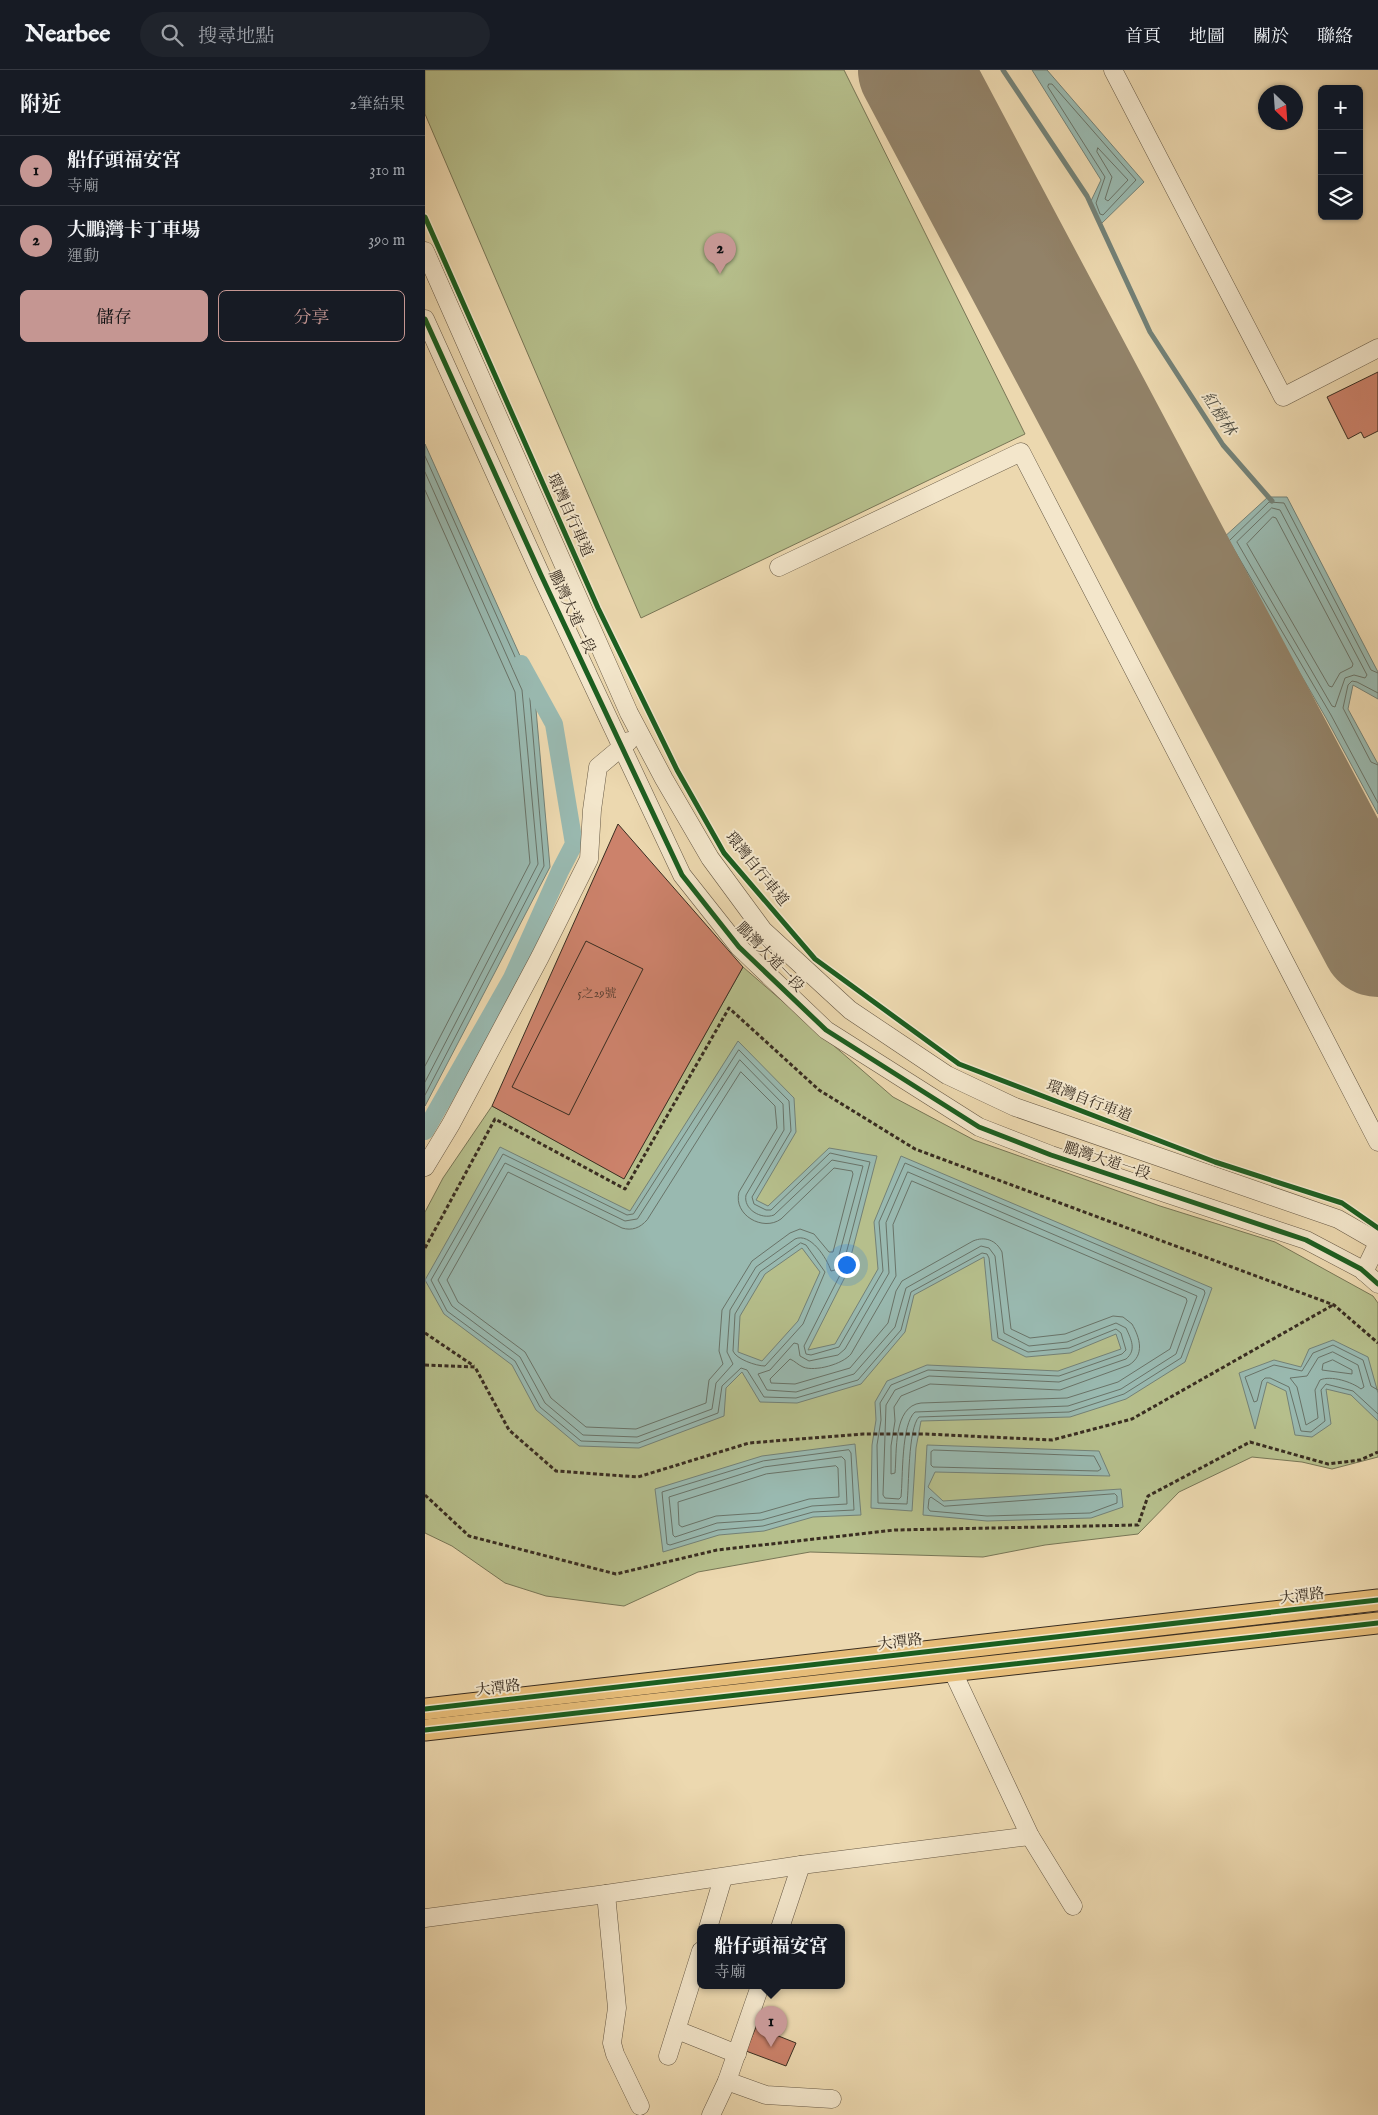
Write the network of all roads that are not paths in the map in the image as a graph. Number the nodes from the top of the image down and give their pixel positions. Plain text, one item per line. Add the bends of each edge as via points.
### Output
1 (1113, 70) edge
2 (425, 251) edge
3 (425, 319) edge
4 (1378, 348) edge
5 (779, 567) dead end
6 (641, 735) junction
7 (621, 746) junction
8 (1378, 1142) edge
9 (425, 1168) edge
10 (1378, 1242) edge
11 (1364, 1272) junction
12 (1378, 1284) edge
13 (1378, 1600) edge
14 (1378, 1623) edge
15 (953, 1672) junction
16 (425, 1709) edge
17 (425, 1730) edge
18 (1030, 1836) junction
19 (801, 1865) junction
20 (723, 1878) junction
21 (606, 1894) junction
22 (1073, 1906) dead end
23 (425, 1918) edge
24 (709, 1924) edge
25 (780, 1924) edge
26 (697, 1964) edge
27 (759, 1989) edge
28 (677, 2030) junction
29 (737, 2054) junction
30 (668, 2056) dead end
31 (727, 2081) junction
32 (825, 2104) edge
33 (640, 2106) dead end
34 (711, 2115) edge

1 - 4 street via 1283,397
2 - 6 street, 鵬灣大道一段
3 - 7 street, 鵬灣大道一段
5 - 8 street via 1021,452
6 - 7 street
6 - 10 street, 鵬灣大道一段 via 711,858 763,930 851,1010 947,1076 1015,1107 1338,1219
7 - 9 street via 598,767 589,859 540,957
7 - 11 street, 鵬灣大道一段 via 682,875 739,948 826,1030 979,1127 1051,1155 1306,1240
10 - 11 street
11 - 12 street, 鵬灣大道一段
13 - 16 main road, 大潭路
14 - 15 main road
15 - 17 main road
15 - 18 street
18 - 19 street
18 - 22 street
19 - 20 street
19 - 25 street
20 - 21 street
20 - 24 street
21 - 23 street
21 - 33 street via 617,2008 612,2043
26 - 28 street
27 - 29 street
28 - 29 street
28 - 30 street
29 - 31 street
31 - 32 street via 766,2095
31 - 34 street

